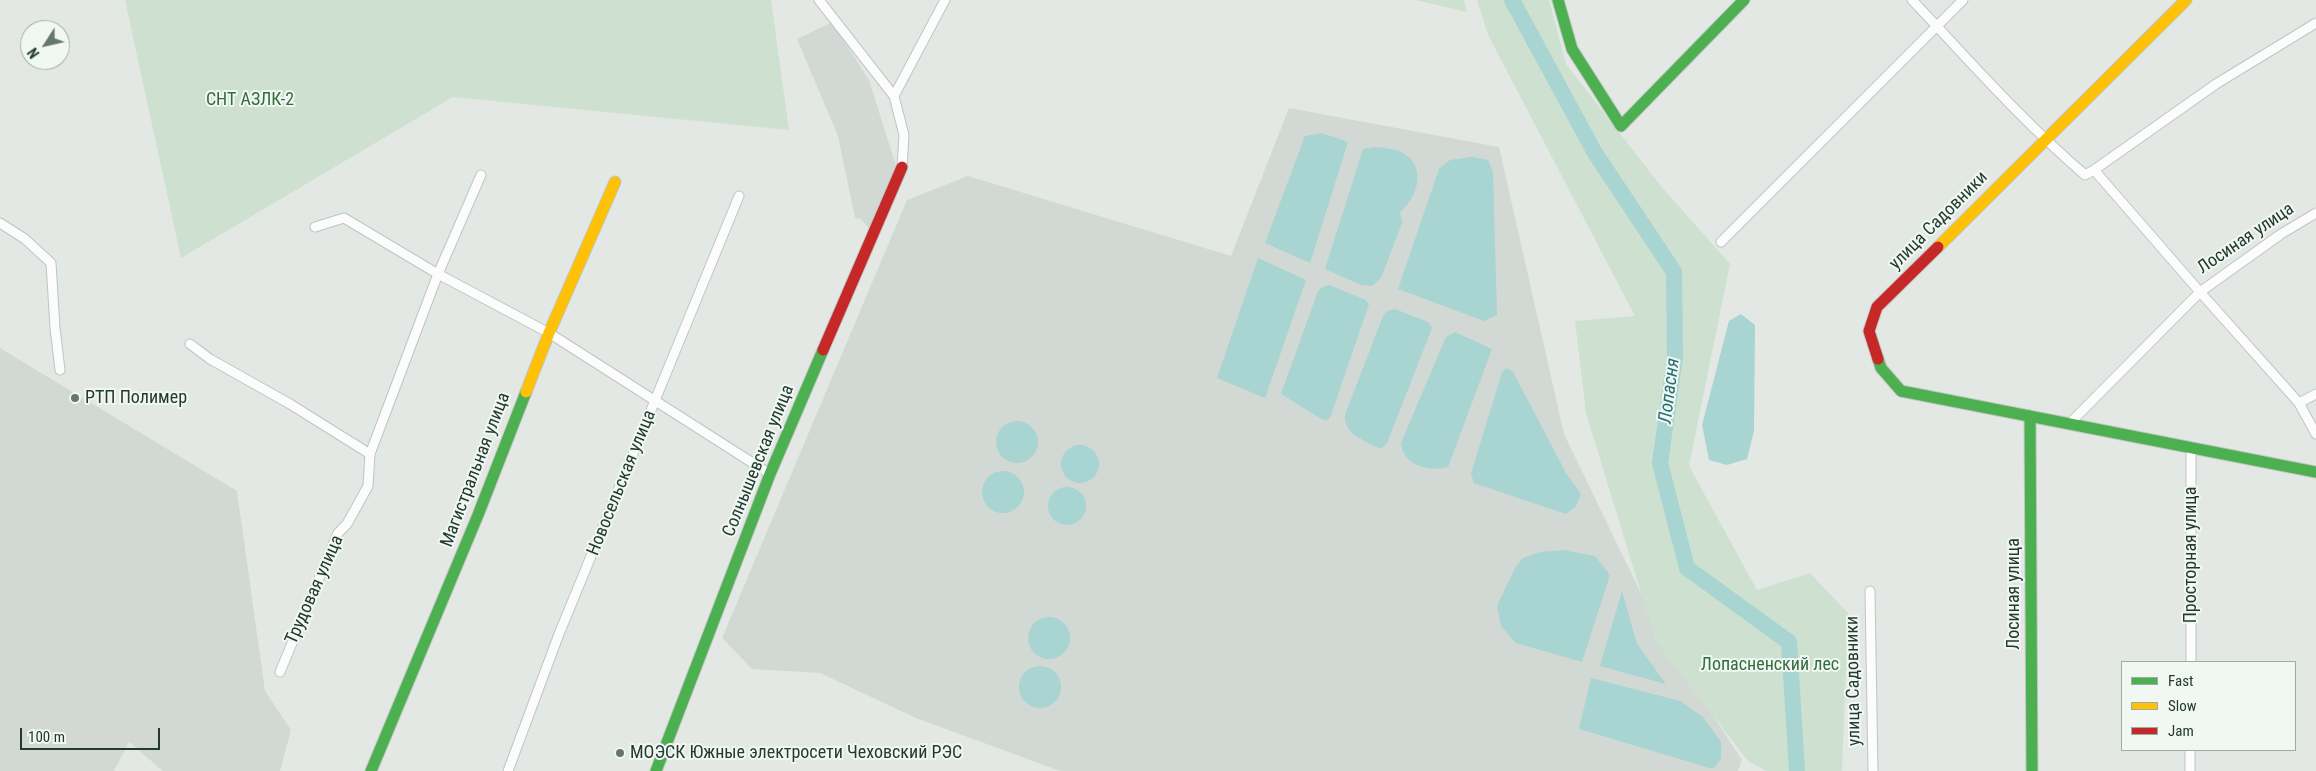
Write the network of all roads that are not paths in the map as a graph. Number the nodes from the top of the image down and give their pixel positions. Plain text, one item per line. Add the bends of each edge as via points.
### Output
1 (819, 0) edge
2 (944, 0) edge
3 (1558, 0) edge
4 (1744, 0) edge
5 (1912, 0) edge
6 (1964, 0) edge
7 (2186, 0) edge
8 (2316, 23) edge
9 (1937, 26) junction
10 (894, 96) junction
11 (2045, 141) junction
12 (902, 167) joint
13 (2094, 170) junction
14 (481, 174) dead end
15 (615, 182) dead end
16 (739, 196) dead end
17 (2316, 213) edge
18 (0, 223) edge
19 (315, 227) dead end
20 (1720, 242) dead end
21 (438, 274) junction
22 (2200, 292) junction
23 (549, 333) junction
24 (190, 344) dead end
25 (60, 370) dead end
26 (2316, 394) edge
27 (655, 402) junction
28 (2299, 403) junction
29 (2030, 416) junction
30 (2070, 423) junction
31 (2316, 434) edge
32 (2191, 447) junction
33 (370, 454) junction
34 (2316, 472) edge
35 (770, 474) junction
36 (1870, 591) dead end
37 (2191, 661) edge
38 (280, 672) dead end
39 (2190, 751) edge
40 (371, 771) edge
41 (508, 771) edge
42 (656, 771) edge
43 (1874, 771) edge
44 (2032, 771) edge
45 (2190, 771) edge

1 - 10 street
2 - 10 street
3 - 4 street via 1572,49 1621,126
5 - 9 street
6 - 9 street
7 - 11 street, улица Садовники
8 - 13 street via 2216,84
9 - 11 street
9 - 20 street
10 - 12 street via 904,135
11 - 13 street via 2085,175
11 - 29 street, улица Садовники via 1877,307 1869,331 1882,368 1901,391
12 - 35 street, Солнышевская улица
13 - 22 street
14 - 21 street, Трудовая улица
15 - 23 street, Магистральная улица
16 - 27 street, Новосельская улица
17 - 22 street, Лосиная улица
18 - 25 street via 51,262
19 - 21 street via 344,218
21 - 23 street
21 - 33 street, Трудовая улица
22 - 28 street
22 - 30 street, Лосиная улица
23 - 27 street
23 - 40 street, Магистральная улица via 478,516
24 - 33 street
26 - 28 street
27 - 35 street
27 - 41 street, Новосельская улица via 559,634
28 - 31 street
29 - 30 street, улица Садовники
29 - 44 street, Лосиная улица
30 - 32 street, улица Садовники
32 - 34 street, улица Садовники
32 - 37 street, Просторная улица
33 - 38 street, Трудовая улица via 368,486 338,534
35 - 42 street, Солнышевская улица
36 - 43 street, улица Садовники
39 - 45 street

